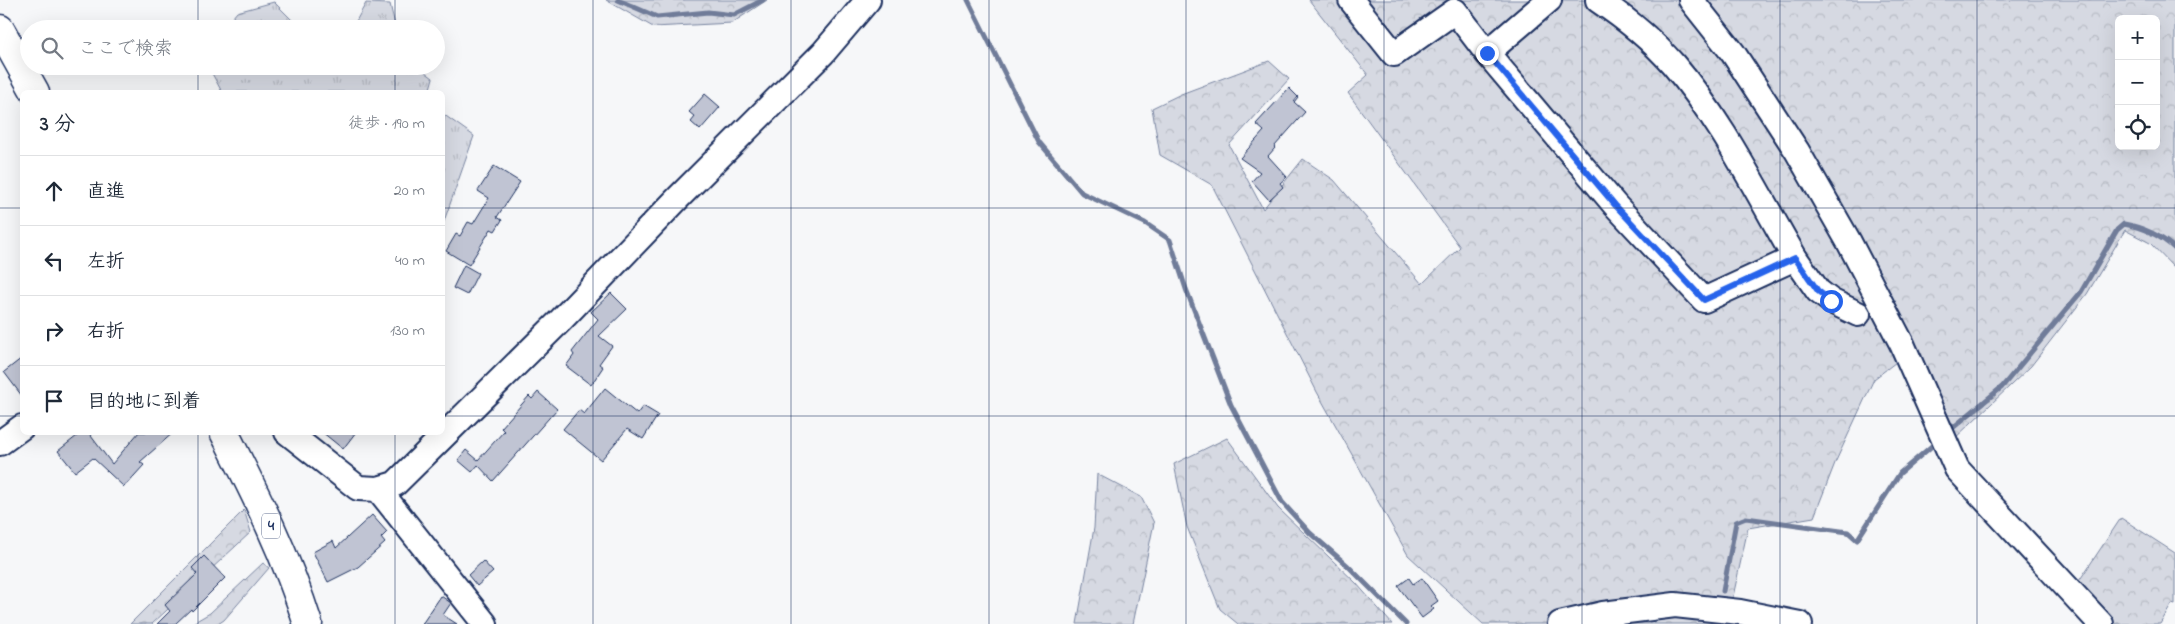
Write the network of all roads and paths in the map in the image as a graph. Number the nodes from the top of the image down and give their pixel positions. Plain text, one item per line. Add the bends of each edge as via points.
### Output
1 (868, 0) edge
2 (1351, 0) edge
3 (1549, 0) edge
4 (1598, 0) edge
5 (1690, 0) edge
6 (0, 29) edge
7 (1487, 53) junction
8 (20, 65) edge
9 (26, 75) edge
10 (34, 90) edge
11 (1795, 258) junction
12 (1858, 314) dead end
13 (20, 428) edge
14 (226, 435) edge
15 (291, 435) edge
16 (445, 435) edge
17 (445, 435) edge
18 (0, 443) edge
19 (378, 489) junction
20 (308, 624) edge
21 (485, 624) edge
22 (1560, 624) edge
23 (1800, 624) edge
24 (2100, 624) edge

1 - 17 street via 823,53
2 - 7 street via 1394,54 1455,11
3 - 7 street
4 - 11 street via 1673,64 1715,120
5 - 24 street via 1733,53 1797,151 1850,242 1902,344 1957,470
6 - 8 highway
7 - 11 street via 1615,205 1704,300
9 - 10 highway
11 - 12 street via 1818,291
13 - 18 street
14 - 20 highway, 4 via 262,506 296,584
15 - 19 street via 358,488
16 - 19 street via 395,484
19 - 21 street
22 - 23 street via 1603,614 1676,605 1740,612

